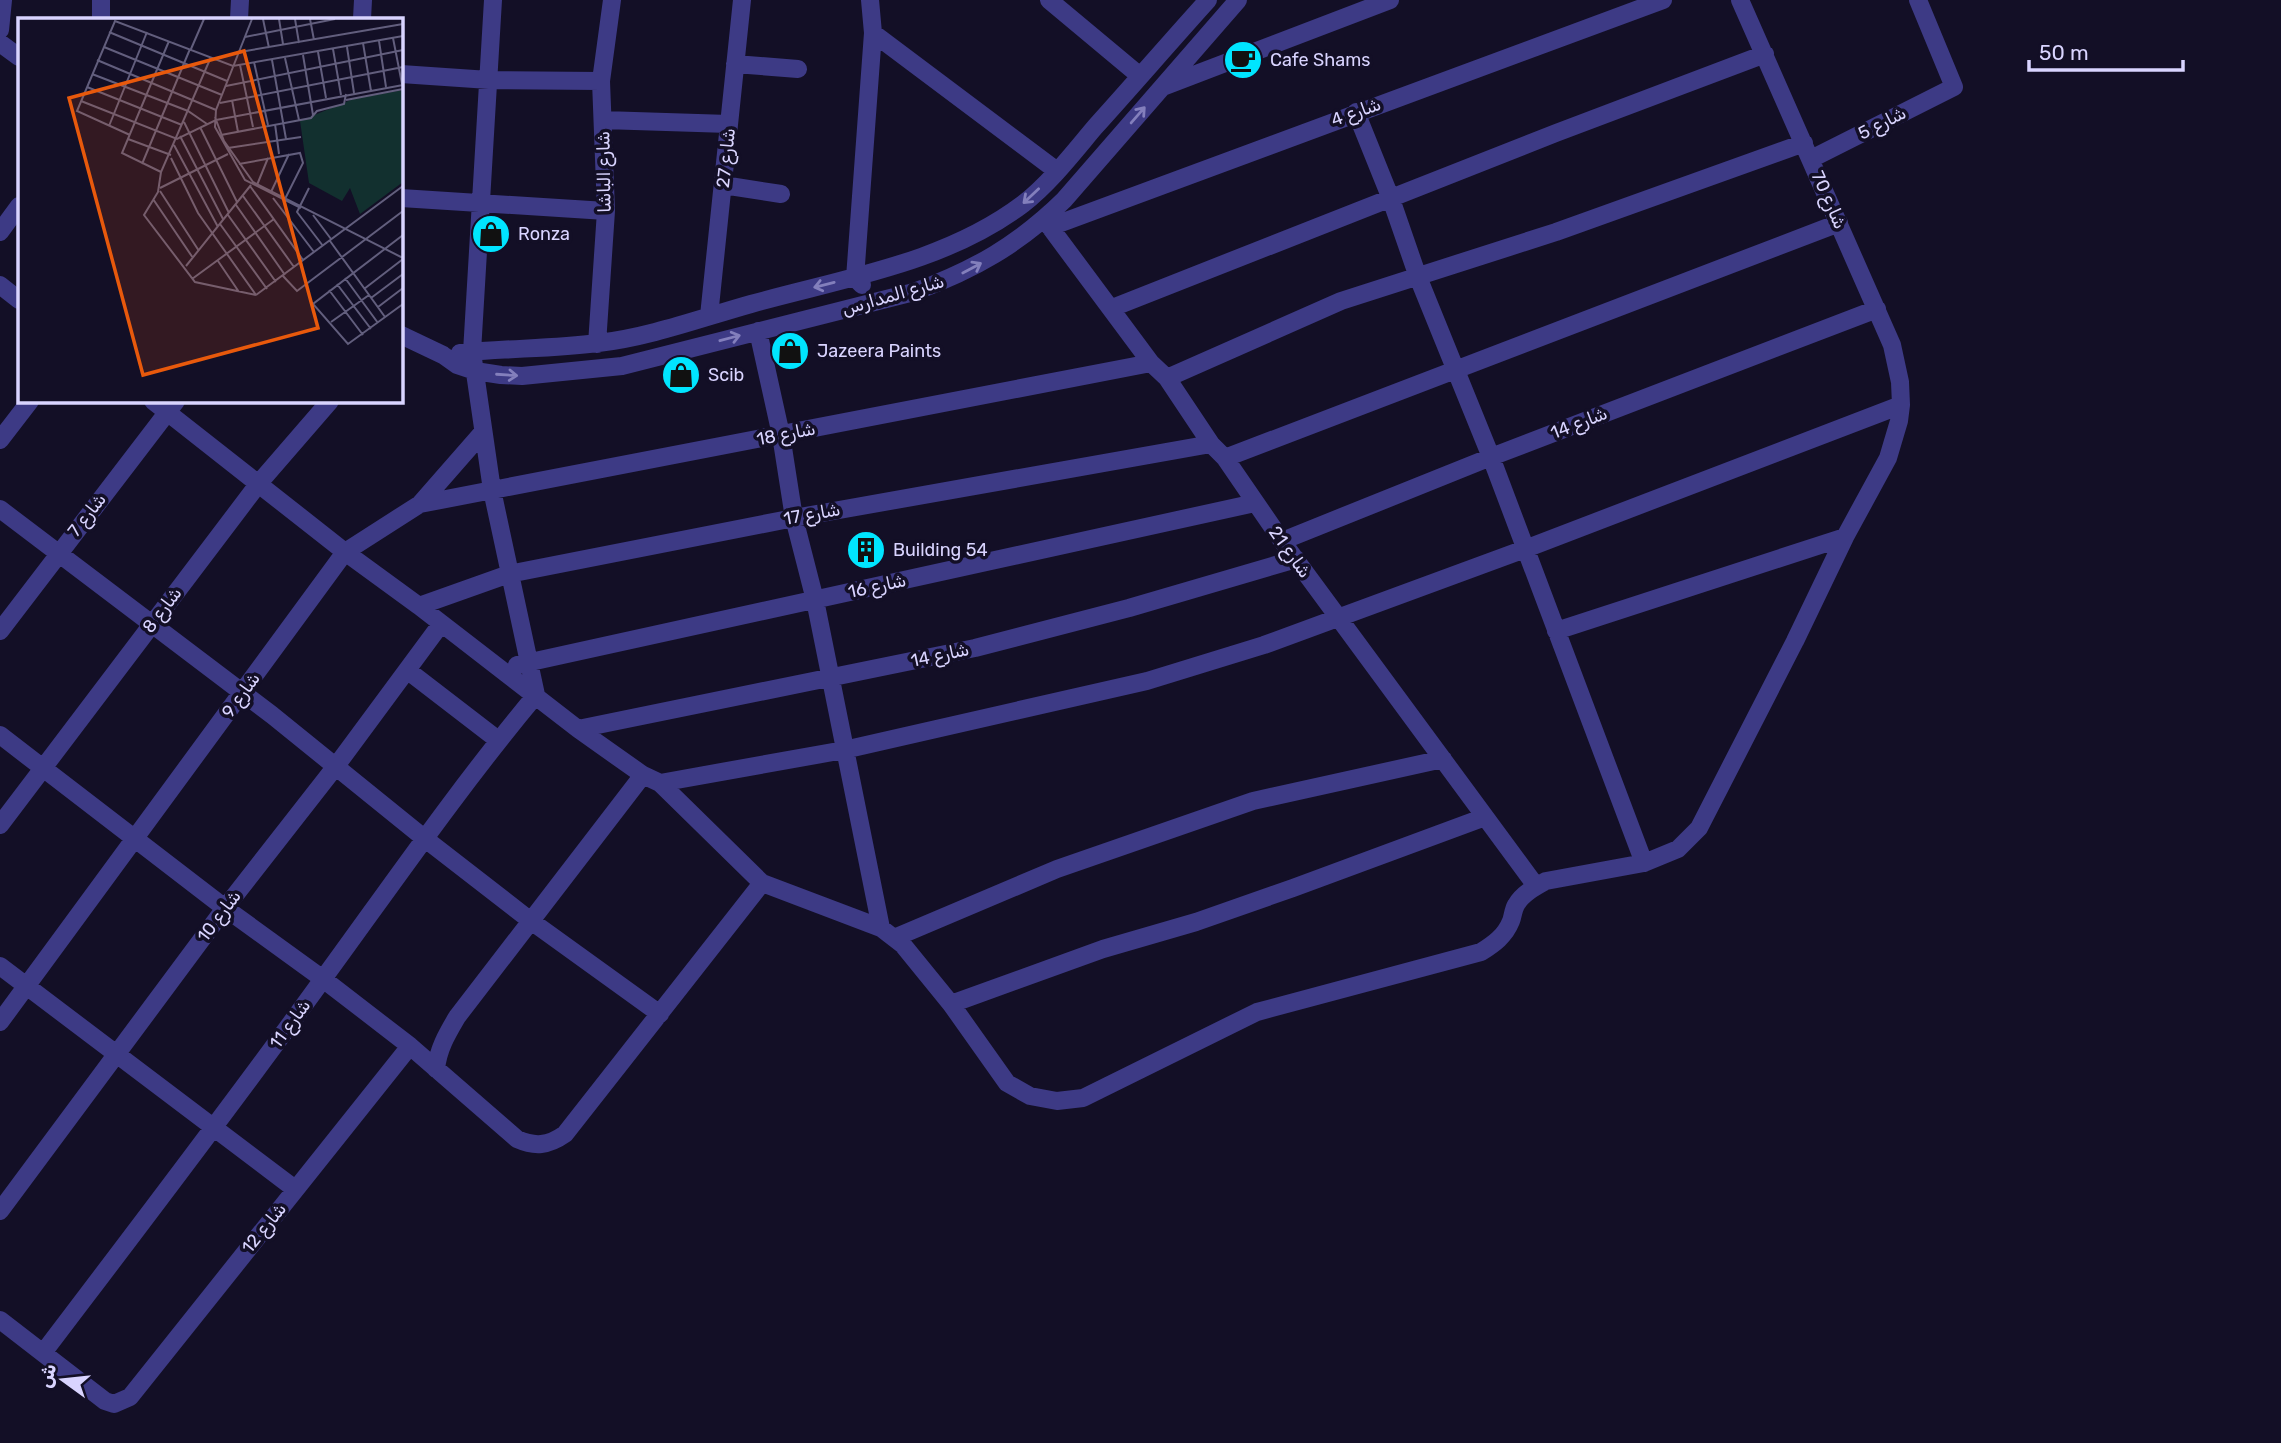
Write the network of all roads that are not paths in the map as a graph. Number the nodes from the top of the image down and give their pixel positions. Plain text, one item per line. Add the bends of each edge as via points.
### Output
1 (3, 0) edge
2 (100, 0) edge
3 (240, 0) edge
4 (363, 0) edge
5 (493, 0) edge
6 (612, 0) edge
7 (741, 0) edge
8 (870, 0) edge
9 (1049, 0) edge
10 (1208, 0) edge
11 (1238, 0) edge
12 (1390, 0) edge
13 (1663, 0) edge
14 (1740, 0) edge
15 (1918, 0) edge
16 (100, 18) edge
17 (239, 18) edge
18 (362, 18) edge
19 (0, 30) edge
20 (873, 33) junction
21 (0, 43) edge
22 (1765, 54) junction
23 (18, 56) edge
24 (735, 64) junction
25 (798, 69) dead end
26 (402, 74) edge
27 (1140, 76) junction
28 (489, 80) junction
29 (601, 81) junction
30 (1161, 88) junction
31 (1356, 112) junction
32 (603, 120) junction
33 (729, 124) junction
34 (1807, 151) junction
35 (1057, 170) junction
36 (723, 185) junction
37 (781, 194) dead end
38 (402, 198) edge
39 (1391, 199) junction
40 (482, 203) junction
41 (18, 207) edge
42 (606, 211) junction
43 (1047, 223) junction
44 (1839, 223) junction
45 (0, 232) edge
46 (1418, 277) junction
47 (855, 278) junction
48 (0, 285) edge
49 (18, 299) edge
50 (876, 300) junction
51 (1112, 308) junction
52 (1877, 309) junction
53 (709, 316) junction
54 (758, 331) junction
55 (402, 335) edge
56 (597, 344) junction
57 (472, 352) junction
58 (443, 355) junction
59 (1152, 363) junction
60 (475, 371) junction
61 (1455, 371) junction
62 (1167, 378) junction
63 (29, 402) edge
64 (329, 402) edge
65 (166, 404) edge
66 (1901, 405) junction
67 (483, 432) junction
68 (781, 435) junction
69 (0, 440) edge
70 (1211, 444) junction
71 (1491, 457) junction
72 (1226, 458) junction
73 (259, 483) junction
74 (492, 491) junction
75 (1255, 503) junction
76 (420, 504) junction
77 (0, 509) edge
78 (794, 518) junction
79 (1844, 537) junction
80 (1282, 541) junction
81 (1525, 550) junction
82 (345, 552) junction
83 (58, 553) junction
84 (1296, 559) junction
85 (509, 574) junction
86 (815, 600) junction
87 (419, 606) junction
88 (1338, 617) junction
89 (152, 623) junction
90 (441, 624) junction
91 (0, 631) edge
92 (1556, 631) junction
93 (529, 663) junction
94 (500, 668) junction
95 (407, 670) junction
96 (829, 676) junction
97 (242, 693) junction
98 (536, 695) junction
99 (578, 729) junction
100 (0, 735) edge
101 (498, 740) junction
102 (844, 750) junction
103 (1443, 759) junction
104 (336, 766) junction
105 (44, 769) junction
106 (643, 775) junction
107 (660, 783) junction
108 (1485, 817) junction
109 (0, 825) edge
110 (424, 838) junction
111 (135, 839) junction
112 (1644, 863) junction
113 (762, 883) junction
114 (1536, 886) junction
115 (225, 908) junction
116 (531, 921) junction
117 (887, 933) junction
118 (0, 966) edge
119 (323, 979) junction
120 (27, 986) junction
121 (951, 1004) junction
122 (660, 1014) junction
123 (0, 1022) edge
124 (410, 1046) junction
125 (118, 1054) junction
126 (436, 1069) junction
127 (214, 1127) junction
128 (295, 1189) junction
129 (0, 1211) edge
130 (0, 1320) edge
131 (43, 1353) junction

1 - 19 street
2 - 16 street
3 - 17 street
4 - 18 street
5 - 28 street
6 - 29 street, شارع الباشا
7 - 24 street, شارع 27
8 - 20 street
9 - 27 street
10 - 27 street, شارع المدارس
11 - 30 street, شارع المدارس
12 - 30 street
13 - 31 street, شارع 4
14 - 22 street, شارع 70
15 - 34 street, شارع 5 via 1954,87
20 - 35 street
20 - 47 street
21 - 23 street
22 - 34 street, شارع 70
22 - 39 street
24 - 25 street
24 - 33 street, شارع 27
26 - 28 street
27 - 35 street, شارع المدارس
28 - 29 street
28 - 40 street
29 - 32 street, شارع الباشا
43 -> 30 street, شارع المدارس
31 - 39 street
31 - 43 street, شارع 4
32 - 33 street
32 - 42 street, شارع الباشا
33 - 36 street, شارع 27
34 - 44 street, شارع 70
34 - 46 street, شارع 5
35 -> 47 street, شارع المدارس via 994,224 960,242
36 - 37 street
36 - 53 street, شارع 27
38 - 40 street
39 - 46 street
39 - 51 street
40 - 42 street
40 - 57 street
41 - 45 street
42 - 56 street, شارع الباشا
50 -> 43 street, شارع المدارس via 955,276
43 - 51 street, شارع 21
44 - 52 street, شارع 70
44 - 61 street
46 - 61 street
46 - 62 street, شارع 5 via 1341,301
47 - 50 street
47 -> 53 street, شارع المدارس
48 - 49 street
50 - 54 street, شارع المدارس
51 - 59 street, شارع 21
52 - 66 street, شارع 70 via 1892,345
52 - 71 street, شارع 14
53 - 56 street, شارع المدارس
60 -> 54 street, شارع المدارس via 522,376 622,366
54 - 68 street
55 - 58 street, شارع المدارس
56 - 57 street, شارع المدارس
57 - 58 street, شارع المدارس
57 - 60 street
58 - 60 street, شارع المدارس
59 - 62 street, شارع 21
59 - 68 street, شارع 18
60 - 67 street
61 - 71 street
61 - 72 street
62 - 70 street, شارع 21
63 - 69 street
64 - 73 street, شارع 8
65 - 73 street
65 - 83 street, شارع 7
66 - 79 street, شارع 70 via 1888,458
66 - 81 street
67 - 74 street
67 - 76 street, شارع 9
68 - 74 street, شارع 18
68 - 78 street
70 - 72 street, شارع 21
70 - 78 street, شارع 17
71 - 80 street, شارع 14
71 - 81 street
72 - 75 street, شارع 21
73 - 82 street
73 - 89 street, شارع 8
74 - 76 street, شارع 18
74 - 85 street
75 - 80 street, شارع 21
75 - 86 street, شارع 16
76 - 82 street, شارع 9
77 - 83 street
78 - 85 street, شارع 17
78 - 86 street
79 - 92 street
79 - 112 street, شارع 70 via 1699,828 1678,849
80 - 84 street, شارع 21
81 - 88 street
81 - 92 street
82 - 87 street
82 - 97 street, شارع 9
83 - 89 street
83 - 91 street, شارع 7
84 - 88 street, شارع 21
84 - 96 street, شارع 14 via 975,648
85 - 87 street, شارع 17
85 - 93 street
86 - 93 street, شارع 16
86 - 96 street
87 - 90 street
88 - 102 street via 1147,681
88 - 103 street, شارع 21
89 - 97 street
89 - 105 street, شارع 8
90 - 94 street
90 - 95 street, شارع 10
92 - 112 street
93 - 94 street, شارع 16
93 - 98 street
94 - 98 street
95 - 101 street
95 - 104 street, شارع 10
96 - 99 street, شارع 14
96 - 102 street
97 - 104 street
97 - 111 street, شارع 9
98 - 99 street
98 - 101 street, شارع 11
99 - 106 street
100 - 105 street
101 - 110 street, شارع 11
102 - 107 street
102 - 117 street
103 - 108 street, شارع 21
103 - 117 street via 1253,801
104 - 110 street
104 - 115 street, شارع 10
105 - 109 street, شارع 8
105 - 111 street
106 - 107 street
106 - 116 street
107 - 113 street
108 - 114 street, شارع 21
108 - 121 street via 1196,922 1103,949
110 - 116 street
110 - 119 street, شارع 11
111 - 115 street
111 - 120 street, شارع 9
112 - 114 street, شارع 70
113 - 117 street
113 - 122 street
114 - 121 street via 1515,906 1504,933 1481,952 1257,1012 1083,1098 1057,1101 1030,1096 1007,1083
115 - 119 street
115 - 125 street, شارع 10
116 - 122 street
116 - 126 street via 457,1017 443,1041
117 - 121 street via 903,945
118 - 120 street
119 - 124 street
119 - 127 street, شارع 11
120 - 123 street
120 - 125 street
122 - 126 street via 565,1134 542,1145 517,1139
124 - 126 street
124 - 128 street, شارع 12
125 - 127 street
125 - 129 street, شارع 10
127 - 128 street
127 - 131 street, شارع 11
128 - 131 street, شارع 12 via 130,1397 114,1404 105,1402
130 - 131 street

